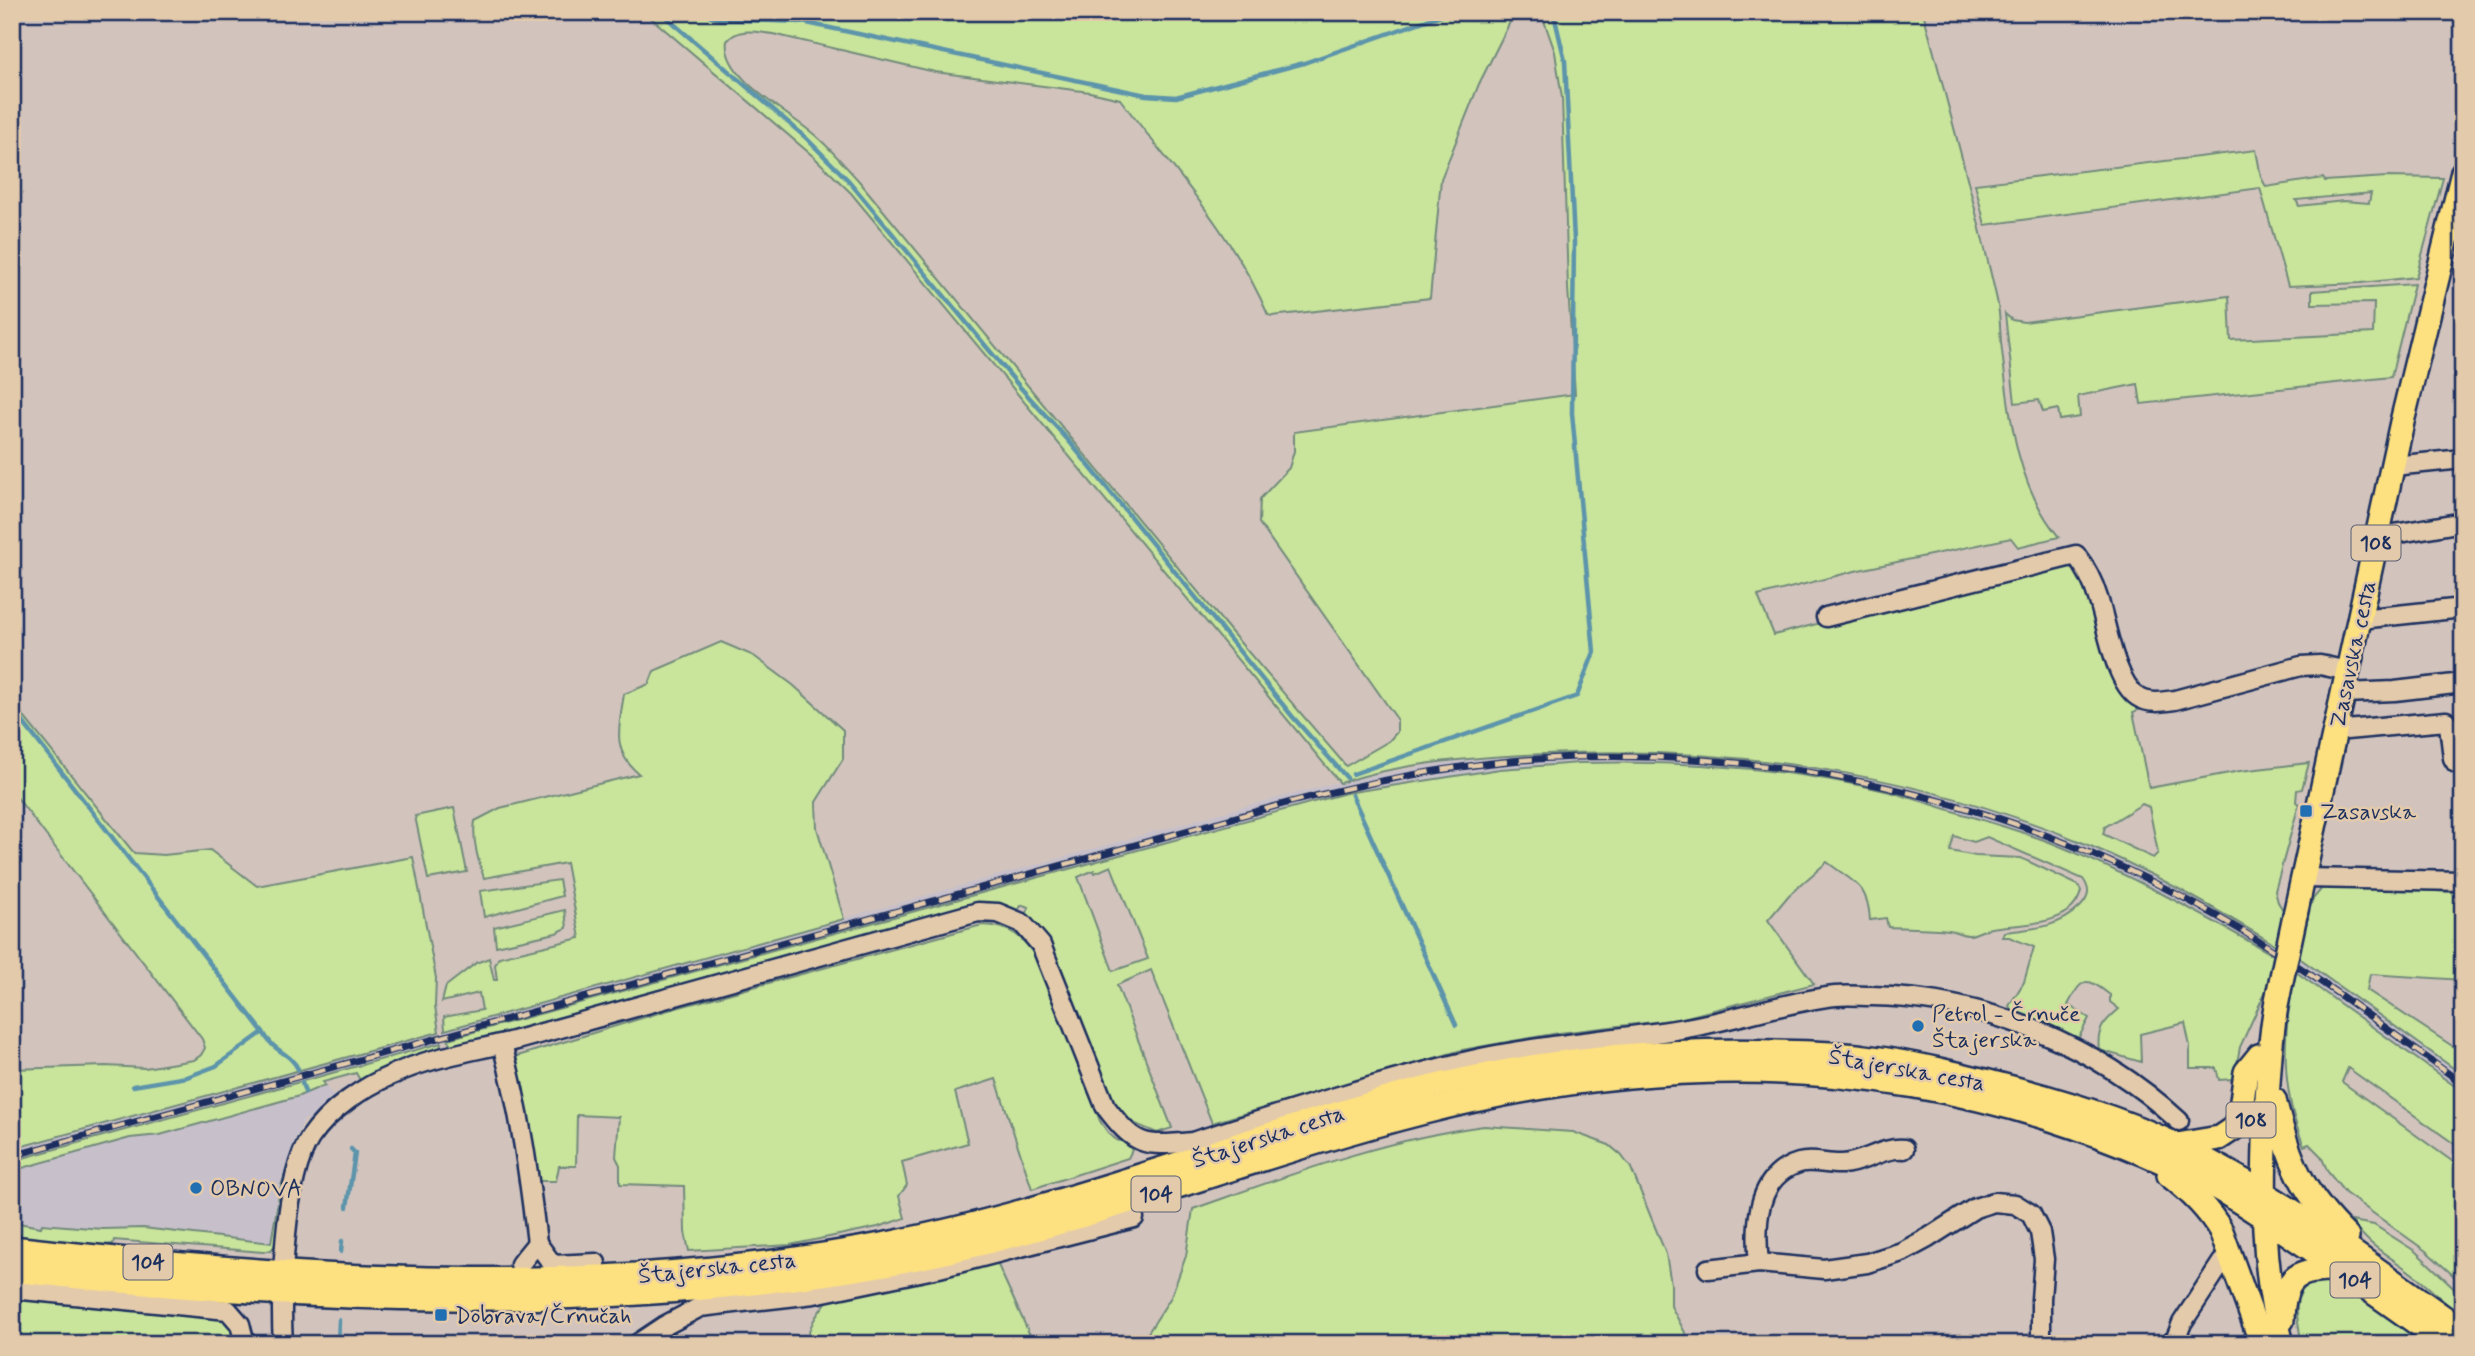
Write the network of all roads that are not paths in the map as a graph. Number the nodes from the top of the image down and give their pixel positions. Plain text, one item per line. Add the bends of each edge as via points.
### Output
1 (2462, 177) edge
2 (2463, 459) edge
3 (2393, 466) junction
4 (2463, 522) edge
5 (2377, 537) junction
6 (2463, 608) edge
7 (1826, 617) dead end
8 (2360, 619) junction
9 (2346, 682) junction
10 (2463, 683) edge
11 (2335, 731) junction
12 (2463, 766) edge
13 (2304, 878) junction
14 (2463, 881) edge
15 (502, 1044) junction
16 (2264, 1065) junction
17 (2179, 1121) dead end
18 (2177, 1145) junction
19 (1904, 1149) dead end
20 (2141, 1154) junction
21 (2256, 1200) junction
22 (1134, 1218) dead end
23 (537, 1243) junction
24 (12, 1248) edge
25 (2222, 1262) dead end
26 (596, 1263) dead end
27 (1759, 1263) junction
28 (553, 1265) junction
29 (1707, 1269) dead end
30 (12, 1270) edge
31 (2341, 1270) junction
32 (284, 1282) junction
33 (2395, 1283) junction
34 (12, 1289) edge
35 (2463, 1331) edge
36 (2175, 1342) edge
37 (245, 1344) edge
38 (283, 1344) edge
39 (637, 1344) edge
40 (2041, 1344) edge
41 (2264, 1344) edge
42 (2282, 1344) edge
43 (2446, 1344) edge

1 - 3 main road, Zasavska cesta / 108
2 - 3 street
3 - 5 main road, Zasavska cesta / 108
4 - 5 street
5 - 8 main road, Zasavska cesta / 108
6 - 8 street
7 - 9 street via 2076,555 2097,595 2126,686 2146,701 2175,700 2301,666 2320,665
8 - 9 main road, Zasavska cesta / 108
9 - 10 street via 2395,691
9 - 11 main road, Zasavska cesta / 108
11 - 12 street via 2446,721 2453,758
11 - 13 main road, Zasavska cesta / 108
13 - 14 street
13 - 16 main road, Zasavska cesta / 108, bridge
15 - 17 street via 923,926 988,912 1022,923 1041,945 1105,1106 1142,1144 1192,1142 1393,1079 1483,1058 1683,1029 1838,996 1916,998 2021,1024 2102,1065
15 - 23 street via 524,1140
15 - 32 street via 396,1073 361,1090 310,1139 289,1201
16 - 18 main road via 2246,1072 2234,1128 2219,1138
16 - 21 main road, Zasavska cesta
16 - 33 main road via 2291,1157 2309,1195
18 - 21 main road, Štajerska cesta / 104
18 - 32 main road, Štajerska cesta / 104 via 2104,1115 2033,1094 1868,1057 1687,1051 1614,1055 1488,1074 1415,1091 1040,1208 812,1257 594,1278
19 - 27 street via 1844,1164 1799,1163 1779,1174 1759,1208
20 - 21 main road, Štajerska cesta / 104
20 - 32 main road, Štajerska cesta / 104 via 2006,1106 1877,1078 1755,1070 1665,1072 1526,1089 1433,1110 1008,1237 806,1277 721,1288 564,1298 485,1298
20 - 41 main road via 2191,1192 2214,1219
21 - 31 main road, Štajerska cesta / 104
21 - 33 main road, Štajerska cesta / 104
21 - 41 main road via 2252,1257
21 - 42 main road
22 - 39 street via 939,1268 814,1294 701,1307
23 - 28 street
23 - 28 street via 520,1264
24 - 32 main road, Štajerska cesta / 104
25 - 36 street via 2182,1323
26 - 28 street
27 - 29 street
27 - 40 street via 1824,1269 1867,1263 1902,1252 1975,1208 1994,1202 2015,1203 2031,1214 2040,1232 2044,1259
30 - 32 main road, Štajerska cesta / 104
31 - 42 main road via 2312,1270 2290,1282 2282,1298
31 - 43 main road, Štajerska cesta / 104
32 - 38 street
33 - 35 main road, Štajerska cesta / 104
34 - 37 street via 228,1310 240,1324

